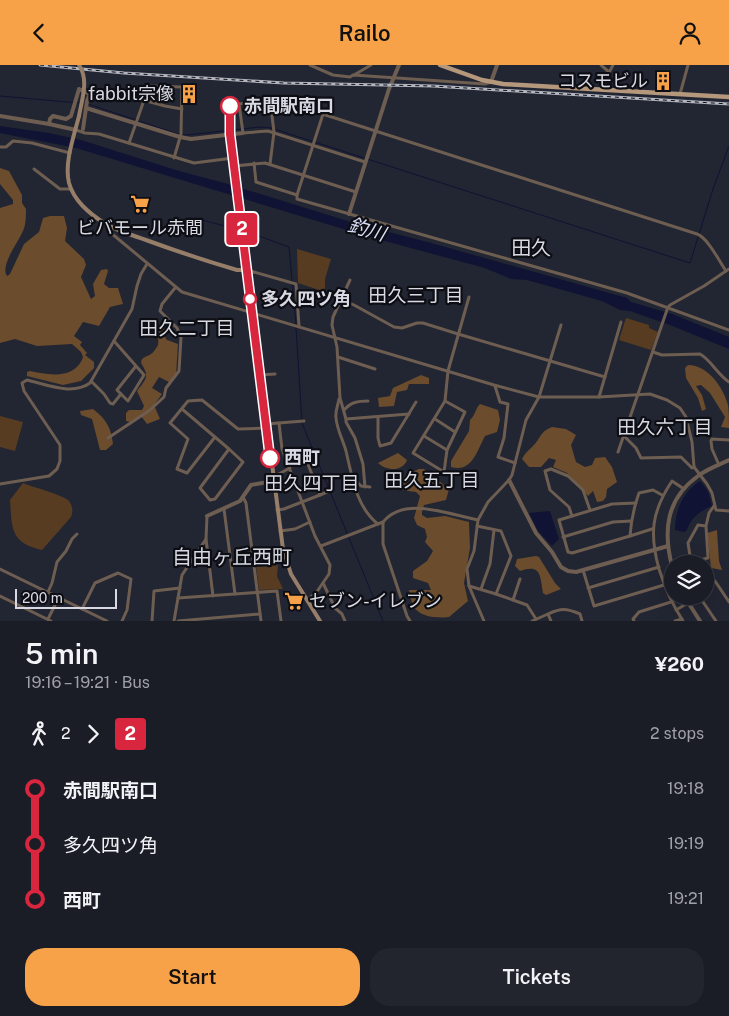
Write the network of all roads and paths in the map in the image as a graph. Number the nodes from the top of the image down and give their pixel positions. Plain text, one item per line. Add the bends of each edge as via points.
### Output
1 (79, 65) edge
2 (310, 65) edge
3 (371, 65) edge
4 (399, 65) edge
5 (442, 65) edge
6 (460, 65) edge
7 (497, 65) edge
8 (600, 65) edge
9 (613, 65) edge
10 (688, 65) edge
11 (457, 71) junction
12 (610, 72) junction
13 (353, 75) junction
14 (394, 78) junction
15 (491, 82) junction
16 (603, 90) junction
17 (680, 94) junction
18 (729, 97) edge
19 (143, 100) junction
20 (270, 100) junction
21 (86, 108) junction
22 (182, 109) junction
23 (323, 114) junction
24 (0, 116) edge
25 (135, 123) junction
26 (49, 124) junction
27 (83, 129) dead end
28 (376, 130) junction
29 (75, 132) junction
30 (274, 132) junction
31 (243, 133) junction
32 (230, 134) junction
33 (180, 137) junction
34 (129, 143) junction
35 (313, 145) junction
36 (0, 147) edge
37 (71, 152) junction
38 (174, 157) junction
39 (233, 158) junction
40 (365, 162) junction
41 (254, 163) junction
42 (270, 164) junction
43 (234, 166) junction
44 (34, 169) dead end
45 (304, 175) junction
46 (71, 189) junction
47 (356, 192) junction
48 (297, 195) junction
49 (349, 214) junction
50 (112, 227) junction
51 (147, 264) junction
52 (728, 270) edge
53 (247, 271) junction
54 (350, 280) dead end
55 (175, 288) junction
56 (329, 294) dead end
57 (469, 297) dead end
58 (342, 299) junction
59 (668, 308) junction
60 (252, 312) junction
61 (621, 322) dead end
62 (561, 325) dead end
63 (299, 326) junction
64 (729, 331) edge
65 (458, 334) junction
66 (334, 337) junction
67 (114, 341) junction
68 (653, 353) junction
69 (338, 357) junction
70 (550, 361) junction
71 (136, 366) junction
72 (375, 369) dead end
73 (448, 371) junction
74 (275, 374) dead end
75 (260, 375) junction
76 (605, 377) junction
77 (92, 381) junction
78 (729, 382) edge
79 (494, 385) junction
80 (121, 394) junction
81 (639, 396) junction
82 (539, 397) junction
83 (599, 397) junction
84 (340, 398) junction
85 (368, 401) dead end
86 (445, 401) junction
87 (416, 402) dead end
88 (182, 409) junction
89 (344, 410) junction
90 (409, 414) junction
91 (378, 417) junction
92 (346, 419) junction
93 (435, 419) junction
94 (304, 421) dead end
95 (279, 423) junction
96 (266, 426) junction
97 (455, 432) junction
98 (424, 436) junction
99 (624, 436) junction
100 (215, 437) junction
101 (108, 438) dead end
102 (729, 440) edge
103 (229, 449) junction
104 (447, 450) junction
105 (310, 452) dead end
106 (618, 452) dead end
107 (304, 454) junction
108 (729, 460) edge
109 (287, 461) junction
110 (514, 463) junction
111 (719, 465) junction
112 (694, 467) junction
113 (290, 468) junction
114 (350, 475) junction
115 (699, 475) junction
116 (273, 479) junction
117 (509, 480) junction
118 (0, 484) edge
119 (365, 487) junction
120 (370, 487) dead end
121 (684, 489) junction
122 (327, 492) dead end
123 (320, 495) junction
124 (662, 495) junction
125 (243, 497) junction
126 (302, 502) junction
127 (636, 503) junction
128 (714, 506) junction
129 (224, 509) junction
130 (277, 510) junction
131 (590, 510) junction
132 (729, 511) edge
133 (572, 515) junction
134 (207, 516) joint
135 (478, 520) junction
136 (631, 521) junction
137 (310, 522) junction
138 (383, 522) junction
139 (378, 524) junction
140 (706, 526) junction
141 (477, 527) junction
142 (652, 529) junction
143 (494, 530) junction
144 (280, 531) junction
145 (77, 534) dead end
146 (630, 536) junction
147 (563, 537) junction
148 (206, 539) junction
149 (321, 546) junction
150 (668, 546) junction
151 (654, 550) junction
152 (670, 555) edge
153 (659, 567) junction
154 (0, 569) edge
155 (583, 570) junction
156 (520, 579) dead end
157 (323, 582) junction
158 (714, 582) edge
159 (664, 585) joint
160 (469, 586) junction
161 (180, 588) junction
162 (588, 588) junction
163 (481, 589) junction
164 (48, 592) junction
165 (258, 592) junction
166 (235, 594) junction
167 (496, 594) junction
168 (0, 596) edge
169 (213, 596) junction
170 (59, 597) junction
171 (178, 598) junction
172 (306, 600) junction
173 (513, 600) junction
174 (729, 601) edge
175 (664, 604) edge
176 (673, 605) edge
177 (685, 605) edge
178 (689, 605) edge
179 (705, 605) edge
180 (82, 609) junction
181 (676, 610) junction
182 (260, 614) junction
183 (548, 614) junction
184 (536, 619) junction
185 (683, 620) edge
186 (49, 621) edge
187 (107, 621) edge
188 (122, 621) edge
189 (152, 621) edge
190 (176, 621) edge
191 (261, 621) edge
192 (281, 621) edge
193 (320, 621) edge
194 (346, 621) edge
195 (410, 621) edge
196 (416, 621) edge
197 (484, 621) edge
198 (532, 621) edge
199 (551, 621) edge
200 (582, 621) edge
201 (634, 621) edge
202 (675, 621) edge
203 (700, 621) edge
204 (716, 621) edge

1 - 29 main road, bridge via 84,85
2 - 13 street via 334,75
3 - 13 street
4 - 14 street
5 - 11 main road
6 - 11 street
7 - 15 street
8 - 12 street
9 - 12 street
10 - 17 street
11 - 15 main road
12 - 16 street via 604,80
13 - 14 street
14 - 15 street
14 - 28 street
15 - 16 main road
16 - 17 main road
17 - 18 main road
19 - 22 street
19 - 22 street via 149,86 182,87
19 - 25 street
20 - 23 street
20 - 30 street
20 - 31 street via 239,105
21 - 25 street
21 - 26 street via 90,94 79,89 71,116 66,119 53,116
21 - 27 street
22 - 33 street
23 - 28 street
23 - 35 street
24 - 26 street
25 - 33 street
25 - 34 street
26 - 29 street
28 - 40 street
28 - 52 street via 702,235
29 - 34 street via 99,134
29 - 37 main road
30 - 31 street
30 - 35 street
30 - 42 street
31 - 32 street
32 - 33 street via 191,139
32 - 39 street
33 - 38 street
34 - 38 street
35 - 40 street
35 - 45 street
36 - 37 street via 6,147 13,141
37 - 46 main road via 68,179
38 - 39 street via 194,163
39 - 43 street
40 - 47 street
41 - 42 street
41 - 43 street
41 - 48 street via 256,182
42 - 45 street
43 - 53 street
44 - 46 street via 60,189
45 - 47 street
45 - 48 street
46 - 50 main road via 87,210
47 - 49 street
48 - 49 street via 298,199
49 - 59 street
50 - 51 street via 111,233
50 - 53 main road via 180,253
51 - 55 street
51 - 67 street via 141,274 132,309
52 - 59 street
53 - 60 main road
53 - 63 street via 296,284
54 - 58 street
55 - 60 street
55 - 101 street via 160,311 180,331 179,371 160,401
56 - 58 street
57 - 65 street
58 - 65 street via 394,327 423,323
58 - 66 street via 333,317
59 - 64 street
59 - 68 street
60 - 63 street
60 - 75 main road
61 - 76 street
62 - 70 street
63 - 66 street
65 - 70 street
65 - 73 street
66 - 69 street
66 - 73 street
67 - 71 street
67 - 77 street
68 - 78 street via 700,354
68 - 81 street
69 - 72 street
69 - 84 street
70 - 76 street
70 - 82 street
71 - 80 street via 117,390
71 - 80 street via 145,377 128,401
73 - 79 street
73 - 86 street
74 - 75 street
75 - 96 main road
76 - 83 street
77 - 80 street via 110,403 113,404
77 - 118 street via 74,388 23,381 24,391 60,445 60,461 49,476
79 - 82 street
79 - 110 street via 500,402 508,404 498,457
81 - 83 street
81 - 99 street
81 - 112 street via 650,394 683,411 692,442
82 - 83 street
82 - 110 street via 526,420
84 - 89 street
84 - 114 street via 336,419
85 - 89 street via 350,404
86 - 93 street
86 - 97 street via 465,412
87 - 90 street
88 - 96 street via 188,401 202,399 238,429
88 - 100 street
88 - 100 street via 170,423 188,439 178,469 187,473
89 - 92 street
90 - 91 street
90 - 91 street via 391,443 383,446 380,446 378,438
91 - 92 street
92 - 119 street via 363,463
93 - 97 street
93 - 98 street
94 - 95 street
95 - 96 street
95 - 109 street
96 - 116 main road
97 - 104 street
98 - 104 street
98 - 104 street via 413,453 444,472
99 - 106 street
99 - 112 street via 641,458 681,457
100 - 103 street
102 - 111 street via 710,441
103 - 103 street via 243,462 215,499 210,499 200,488
105 - 107 street
107 - 109 street
107 - 123 street
108 - 111 street
109 - 113 street
110 - 117 street
111 - 115 street
112 - 115 street
113 - 116 street
113 - 126 street
114 - 119 street
114 - 139 street via 366,512
115 - 121 street
115 - 128 street via 712,493
116 - 125 street via 251,485
116 - 130 main road
117 - 135 street via 488,502
117 - 155 street via 536,533 560,565 570,572
119 - 120 street
121 - 124 street via 672,481
121 - 150 street via 669,518
122 - 123 street
123 - 126 street
124 - 127 street via 653,490 639,493
124 - 142 street
125 - 129 street
125 - 165 street
126 - 130 street
126 - 137 street
127 - 131 street via 612,504
127 - 136 street
128 - 132 street via 716,510
128 - 140 street
129 - 134 street
129 - 166 street
130 - 144 main road
131 - 133 street
131 - 133 street via 583,490 568,476 551,469 545,471 550,490 569,507
133 - 147 street via 558,519
134 - 148 street
135 - 138 street via 419,507 397,512
135 - 141 street
136 - 146 street
136 - 147 street via 613,522
137 - 144 street
137 - 149 street
138 - 139 street
138 - 195 street via 384,547
139 - 149 street
140 - 140 street via 698,525 688,543 691,562 708,558
141 - 143 street
141 - 160 street via 474,551 467,569
142 - 146 street
142 - 151 street
143 - 163 street via 490,564
143 - 167 street via 500,531 511,556
144 - 172 main road via 288,567
145 - 164 street via 57,561
146 - 147 street via 572,553 568,552
148 - 161 street via 182,575
148 - 169 street
149 - 157 street via 330,565
150 - 151 street
150 - 152 street
151 - 153 street
151 - 155 street
153 - 159 street
153 - 162 street
154 - 164 street
155 - 162 street
156 - 173 street
157 - 172 street
157 - 194 street via 335,608
158 - 174 street
159 - 162 street via 594,606
160 - 163 street
160 - 197 street
161 - 171 street
161 - 189 street via 154,591
163 - 167 street
164 - 170 street
165 - 166 street
165 - 182 street
165 - 192 street via 277,591
166 - 169 street
167 - 173 street
168 - 186 street
169 - 171 street
170 - 180 street
170 - 186 street
171 - 190 street
172 - 193 main road
173 - 184 street via 527,605
175 - 201 street via 639,612
176 - 181 street
177 - 181 street
178 - 203 street
179 - 204 street
180 - 187 street
180 - 188 street via 95,583 118,573 131,579 127,610
181 - 185 street
182 - 190 street
182 - 191 street
183 - 184 street
183 - 199 street
183 - 200 street via 568,610 580,614
184 - 198 street
185 - 202 street
195 - 196 street

